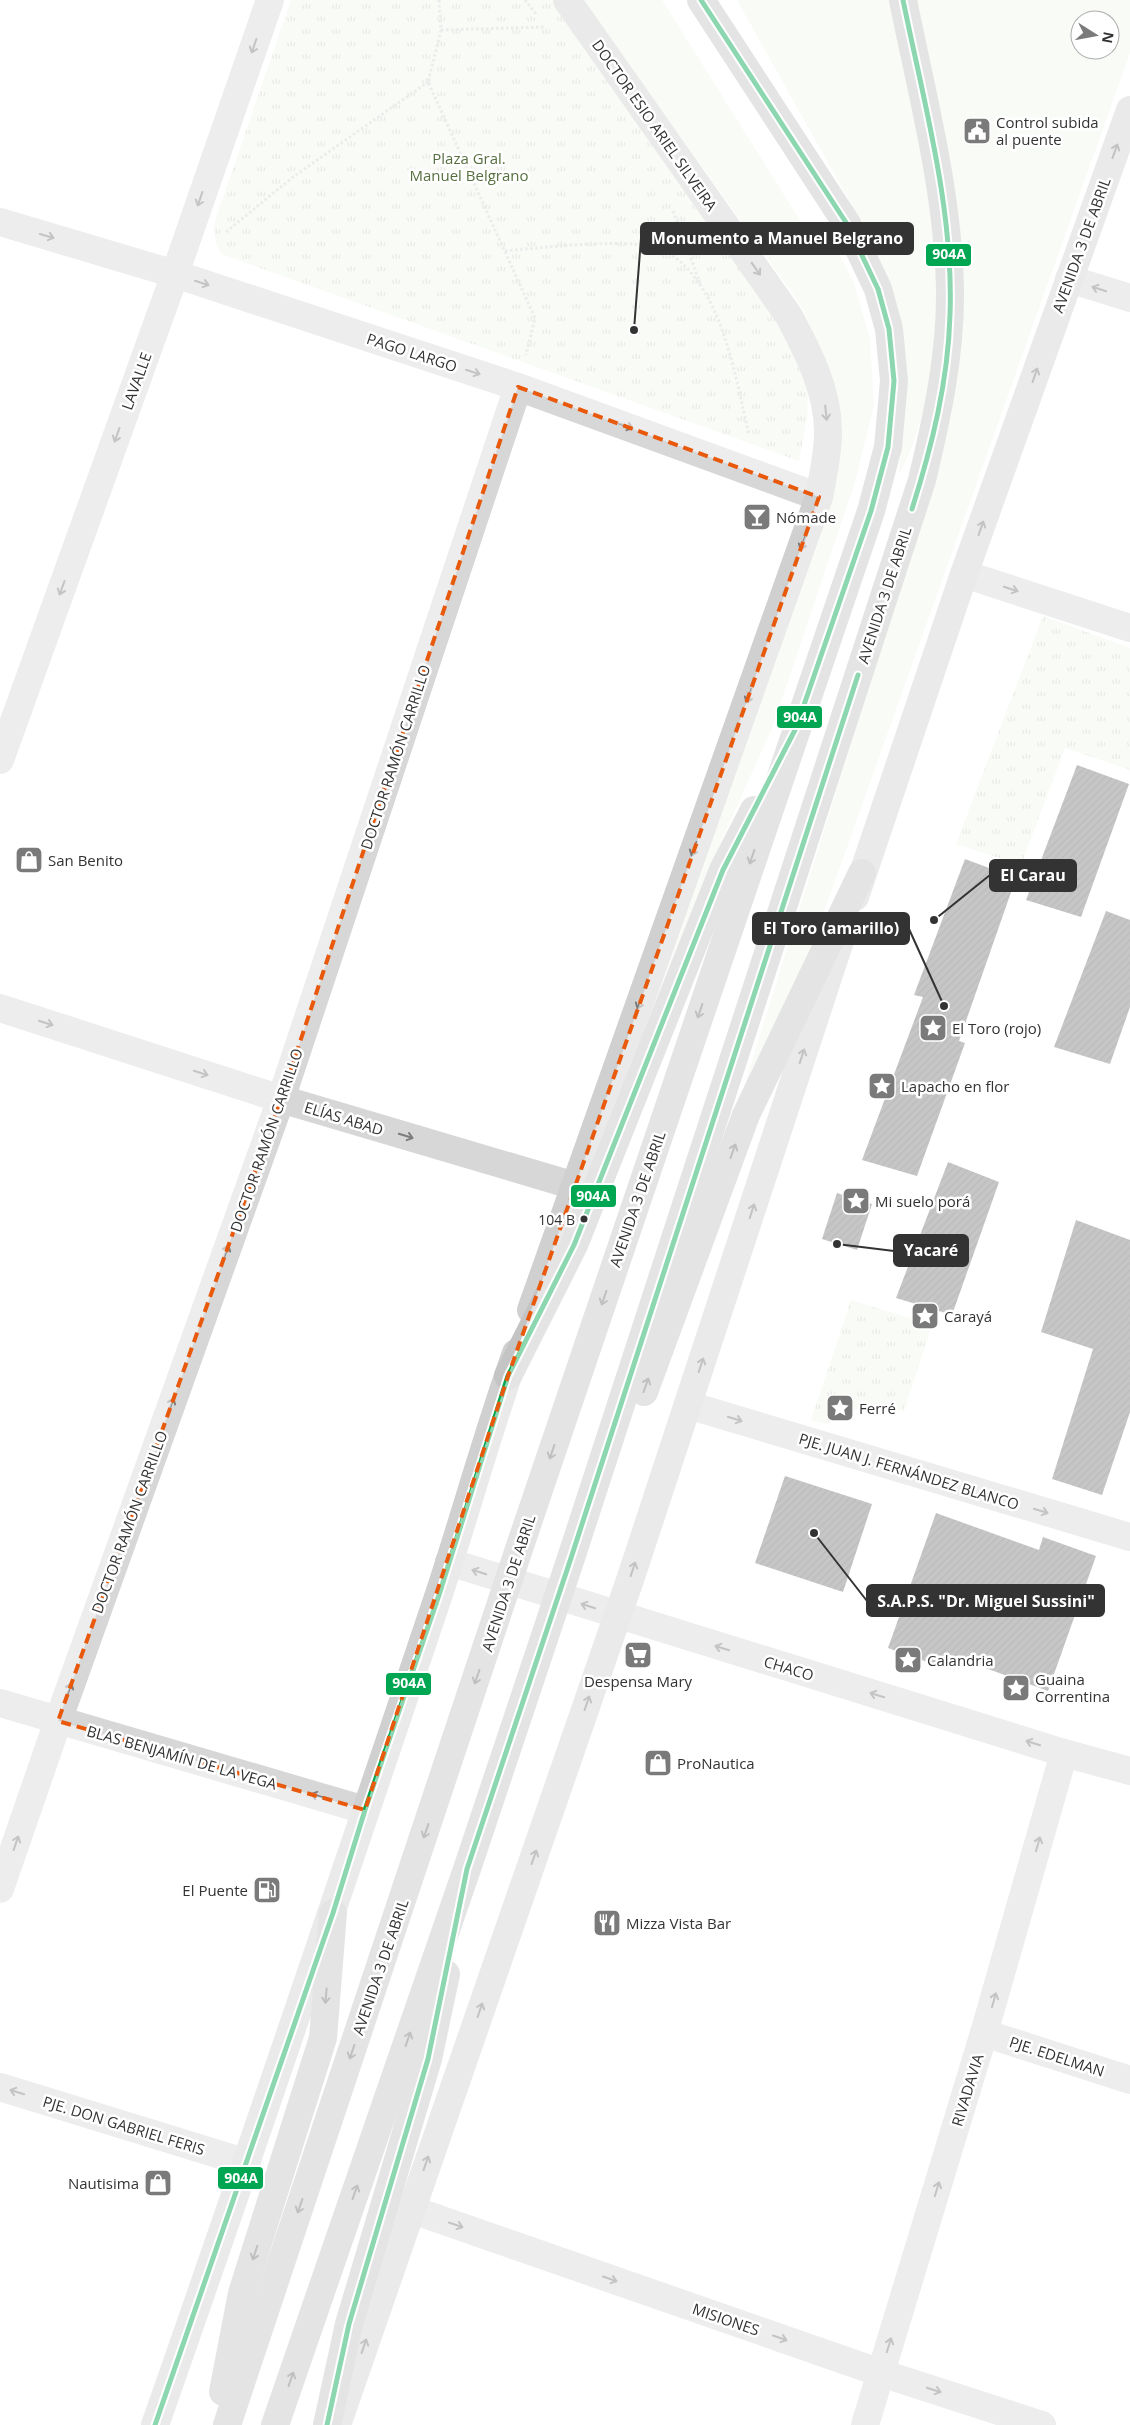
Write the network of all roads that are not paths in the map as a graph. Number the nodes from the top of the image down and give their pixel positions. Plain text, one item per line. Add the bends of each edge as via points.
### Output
1 (270, 0) edge
2 (567, 0) edge
3 (702, 0) edge
4 (903, 0) edge
5 (1130, 110) edge
6 (0, 222) edge
7 (175, 274) junction
8 (1069, 279) junction
9 (1130, 298) edge
10 (518, 387) junction
11 (819, 497) junction
12 (964, 574) junction
13 (1130, 628) edge
14 (796, 728) junction
15 (0, 760) edge
16 (862, 873) junction
17 (0, 1008) edge
18 (281, 1099) junction
19 (575, 1186) junction
20 (508, 1376) junction
21 (688, 1405) junction
22 (1130, 1537) edge
23 (571, 1558) junction
24 (449, 1562) junction
25 (508, 1581) junction
26 (558, 1596) junction
27 (617, 1615) junction
28 (0, 1703) edge
29 (58, 1720) junction
30 (1064, 1753) junction
31 (1130, 1771) edge
32 (365, 1810) junction
33 (467, 1869) junction
34 (0, 1889) edge
35 (333, 1913) junction
36 (984, 2033) junction
37 (1130, 2080) edge
38 (0, 2087) edge
39 (247, 2163) junction
40 (410, 2209) junction
41 (881, 2373) junction
42 (155, 2425) edge
43 (216, 2425) edge
44 (227, 2425) edge
45 (275, 2425) edge
46 (327, 2425) edge
47 (337, 2425) edge
48 (865, 2425) edge
49 (1042, 2425) edge

1 -> 7 street, LAVALLE
2 -> 11 main road, DOCTOR ESIO ARIEL SILVEIRA via 789,316 807,349 825,402 828,431
3 - 14 highway, AVENIDA 3 DE ABRIL via 847,224 878,289 889,329 894,381 888,447 853,567
4 - 23 highway, AVENIDA 3 DE ABRIL via 946,231 949,331 938,415 922,480
8 -> 5 main road, AVENIDA 3 DE ABRIL
6 -> 7 street, PAGO LARGO
7 -> 10 street, PAGO LARGO
7 -> 15 street, LAVALLE
9 -> 8 street
12 -> 8 main road, AVENIDA 3 DE ABRIL
10 -> 11 street, PAGO LARGO
10 - 18 street, DOCTOR RAMÓN CARRILLO
11 -> 19 main road
12 -> 13 street
12 - 16 main road, AVENIDA 3 DE ABRIL
14 - 20 highway via 723,870 574,1245
14 -> 25 highway, AVENIDA 3 DE ABRIL
21 -> 16 main road, AVENIDA 3 DE ABRIL
23 -> 16 highway via 643,1393 746,1115
17 -> 18 street, ELÍAS ABAD
18 -> 19 street, ELÍAS ABAD
29 -> 18 street, DOCTOR RAMÓN CARRILLO
19 - 20 main road
20 - 24 main road
21 -> 22 street, PJE. JUAN J. FERNÁNDEZ BLANCO
27 -> 21 main road, AVENIDA 3 DE ABRIL
23 - 26 highway, AVENIDA 3 DE ABRIL
25 -> 24 street, CHACO
24 - 32 main road
25 - 26 street, CHACO
25 -> 44 highway, AVENIDA 3 DE ABRIL
27 -> 26 street, CHACO
26 - 33 highway, AVENIDA 3 DE ABRIL
30 -> 27 street, CHACO
40 -> 27 main road, AVENIDA 3 DE ABRIL
28 - 29 street, BLAS BENJAMÍN DE LA VEGA
32 -> 29 street, BLAS BENJAMÍN DE LA VEGA
34 -> 29 street, DOCTOR RAMÓN CARRILLO
30 - 31 street, CHACO
36 -> 30 street, RIVADAVIA
32 - 35 main road
45 -> 33 highway, AVENIDA 3 DE ABRIL
33 - 46 highway via 428,2059 349,2324
35 - 39 main road
35 -> 43 highway via 323,2038 242,2293
36 - 37 street, PJE. EDELMAN
41 -> 36 street, RIVADAVIA
39 -> 38 street, PJE. DON GABRIEL FERIS
39 - 42 main road
40 -> 41 street, MISIONES
47 -> 40 main road, AVENIDA 3 DE ABRIL
41 - 48 street, RIVADAVIA
41 -> 49 street, MISIONES

